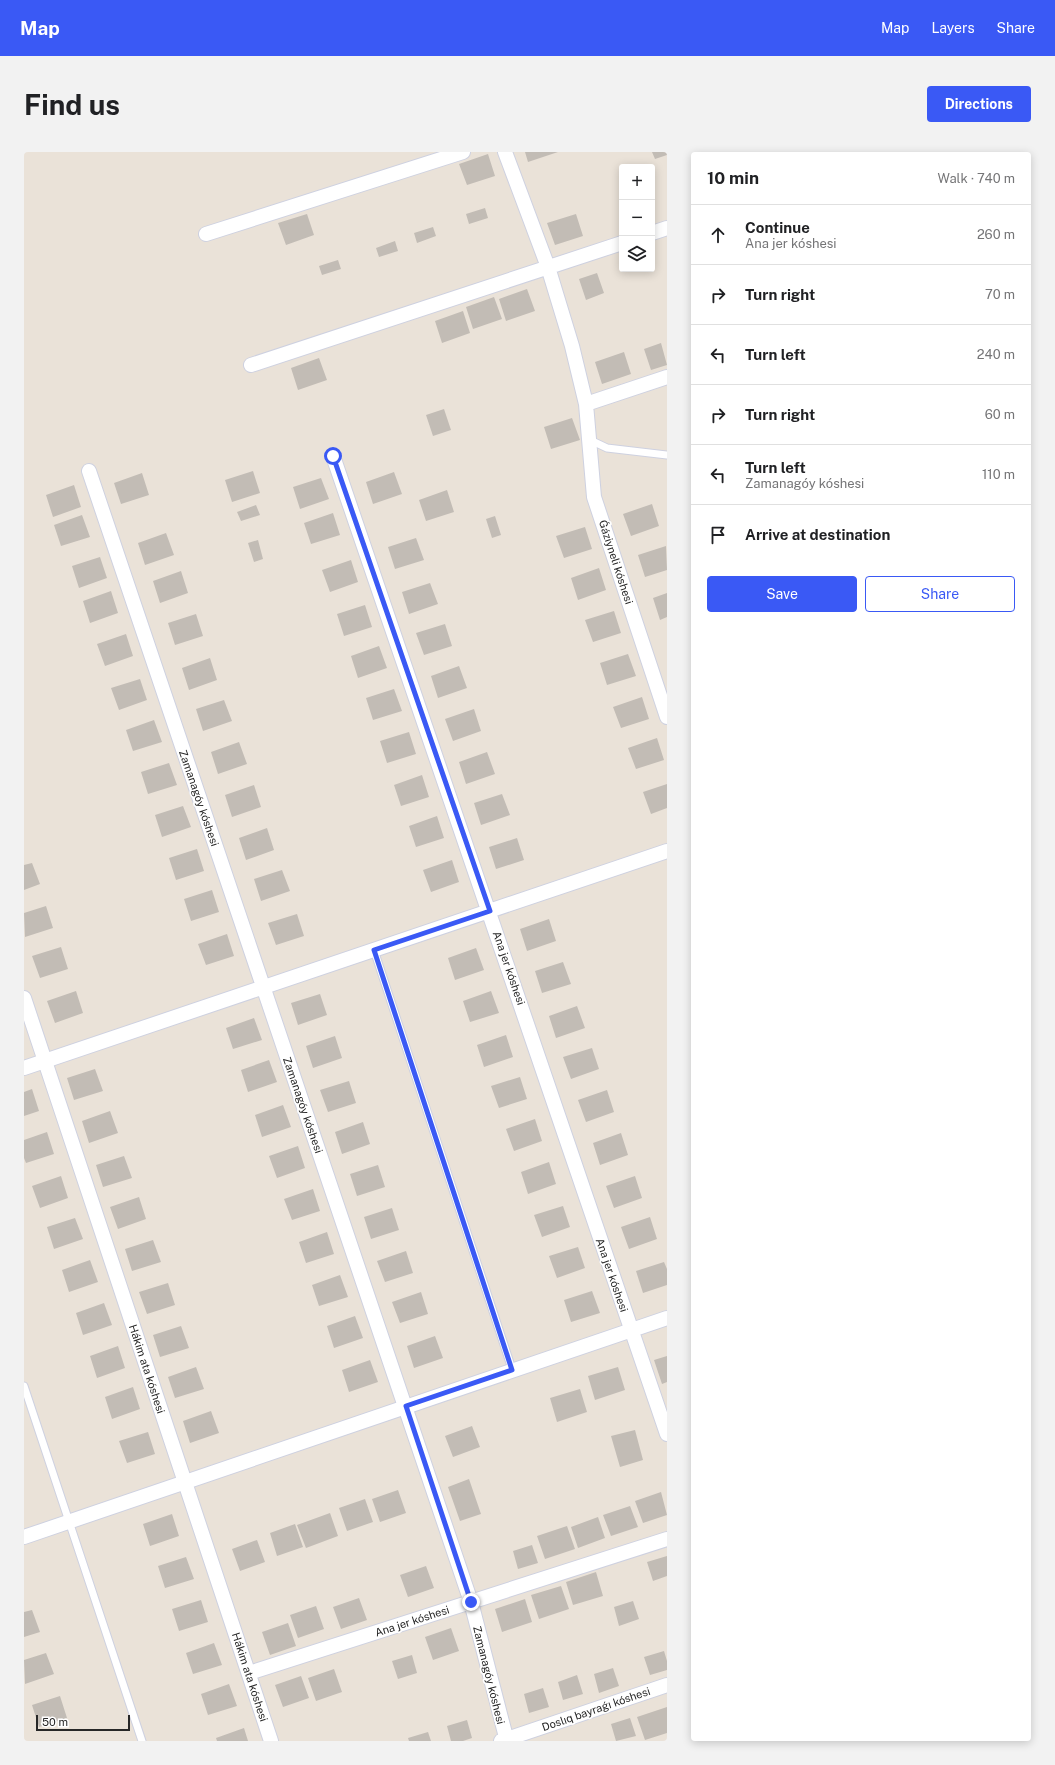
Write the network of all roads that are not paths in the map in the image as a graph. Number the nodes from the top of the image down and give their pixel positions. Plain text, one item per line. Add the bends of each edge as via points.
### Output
1 (463, 152) edge
2 (505, 152) edge
3 (667, 228) edge
4 (655, 231) edge
5 (206, 234) dead end
6 (619, 244) edge
7 (548, 267) junction
8 (251, 365) dead end
9 (667, 377) edge
10 (586, 404) junction
11 (590, 440) junction
12 (667, 455) edge
13 (333, 456) dead end
14 (89, 471) dead end
15 (667, 717) edge
16 (667, 851) edge
17 (490, 911) junction
18 (374, 950) junction
19 (263, 987) junction
20 (24, 998) edge
21 (45, 1061) junction
22 (24, 1068) edge
23 (667, 1318) edge
24 (630, 1331) junction
25 (512, 1370) junction
26 (24, 1386) edge
27 (406, 1406) junction
28 (667, 1434) edge
29 (184, 1482) junction
30 (69, 1521) junction
31 (24, 1537) edge
32 (667, 1539) edge
33 (471, 1602) junction
34 (249, 1673) junction
35 (667, 1685) edge
36 (505, 1740) edge
37 (142, 1741) edge
38 (271, 1741) edge

1 - 5 street
2 - 7 street, Ǵáziyneli kóshesi
3 - 4 street
6 - 7 street
7 - 8 street
7 - 10 street, Ǵáziyneli kóshesi via 572,346
9 - 10 street
10 - 11 street, Ǵáziyneli kóshesi
11 - 12 lane via 607,448
11 - 15 street, Ǵáziyneli kóshesi via 594,497
13 - 17 street, Ana jer kóshesi
14 - 19 street, Zamanagóy kóshesi
16 - 17 street
17 - 18 street
17 - 24 street, Ana jer kóshesi
18 - 19 street
18 - 25 lane
19 - 21 street
19 - 27 street, Zamanagóy kóshesi
20 - 21 street, Hákim ata kóshesi
21 - 22 street
21 - 29 street, Hákim ata kóshesi
23 - 24 street
24 - 25 street
24 - 28 street, Ana jer kóshesi
25 - 27 street
26 - 30 lane
27 - 29 street
27 - 33 street, Zamanagóy kóshesi
29 - 30 street
29 - 34 street, Hákim ata kóshesi
30 - 31 street
30 - 37 lane
32 - 33 street, Ana jer kóshesi
33 - 34 street, Ana jer kóshesi
33 - 36 street, Zamanagóy kóshesi
34 - 38 street, Hákim ata kóshesi
35 - 36 street, Doslıq bayraǵı kóshesi

